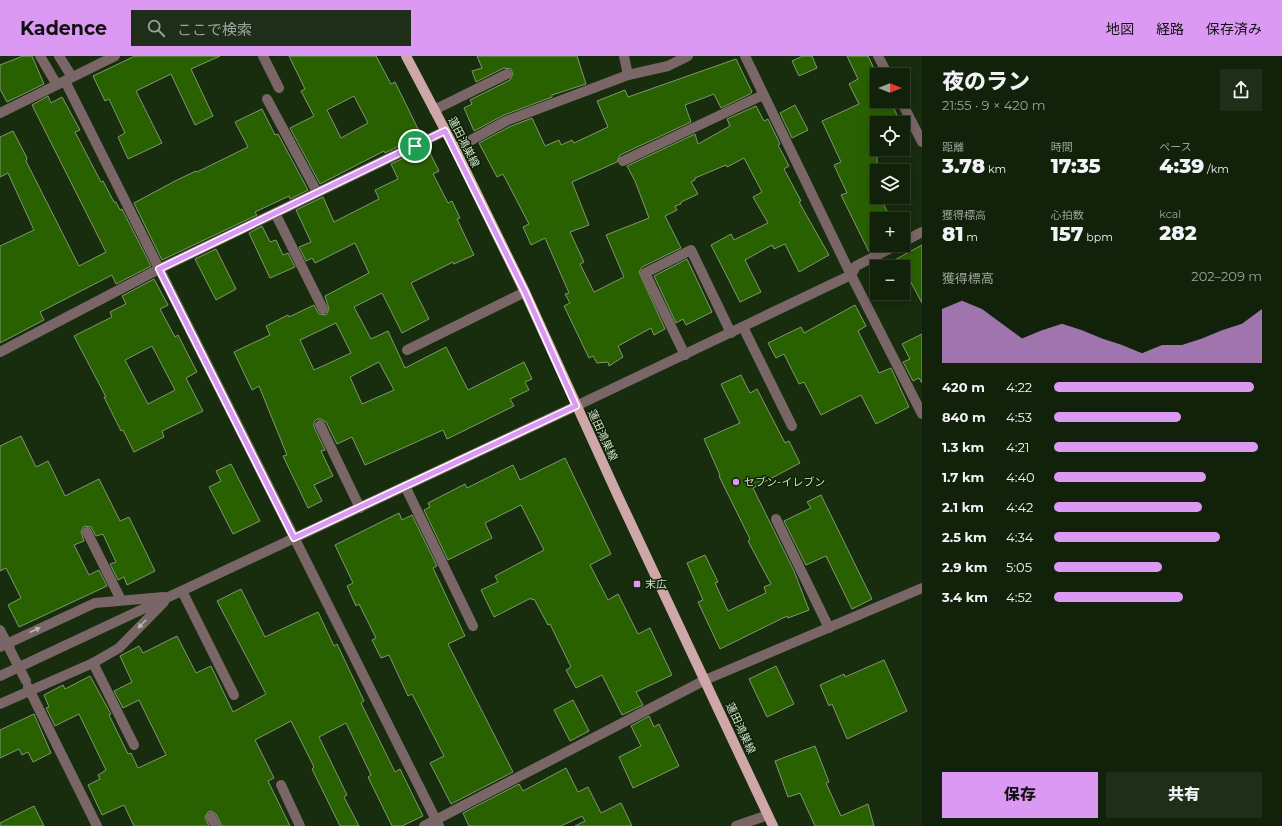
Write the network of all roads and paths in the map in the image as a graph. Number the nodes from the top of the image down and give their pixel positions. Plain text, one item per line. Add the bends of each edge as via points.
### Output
1 (40, 56) edge
2 (59, 56) edge
3 (115, 56) edge
4 (263, 56) edge
5 (406, 56) edge
6 (624, 56) edge
7 (688, 56) edge
8 (745, 56) edge
9 (878, 56) edge
10 (884, 68) edge
11 (507, 74) dead end
12 (628, 76) junction
13 (65, 81) junction
14 (279, 88) dead end
15 (763, 95) junction
16 (267, 99) dead end
17 (905, 108) edge
18 (434, 110) junction
19 (0, 113) edge
20 (445, 131) junction
21 (922, 142) edge
22 (455, 149) junction
23 (624, 162) dead end
24 (317, 192) junction
25 (275, 213) junction
26 (922, 232) edge
27 (910, 238) edge
28 (883, 252) edge
29 (159, 269) junction
30 (851, 275) junction
31 (525, 292) junction
32 (323, 309) dead end
33 (743, 327) junction
34 (731, 333) junction
35 (407, 350) dead end
36 (0, 352) edge
37 (684, 355) junction
38 (576, 406) junction
39 (922, 414) edge
40 (320, 425) dead end
41 (792, 426) dead end
42 (405, 486) junction
43 (360, 508) junction
44 (776, 519) dead end
45 (87, 532) dead end
46 (294, 538) junction
47 (922, 588) edge
48 (182, 591) junction
49 (170, 597) junction
50 (120, 600) junction
51 (473, 626) dead end
52 (829, 628) junction
53 (0, 630) edge
54 (6, 647) edge
55 (93, 663) junction
56 (0, 676) edge
57 (705, 680) junction
58 (30, 692) junction
59 (234, 695) dead end
60 (0, 704) edge
61 (134, 745) dead end
62 (281, 785) dead end
63 (768, 815) junction
64 (437, 823) edge
65 (97, 826) edge
66 (300, 826) edge
67 (424, 826) edge
68 (736, 826) edge
69 (773, 826) edge

1 - 13 street
2 - 13 street
3 - 13 street
4 - 14 street
5 - 18 main road, 蓮田鴻巣線
6 - 12 street
7 - 12 street via 668,66
8 - 15 street
9 - 10 street
11 - 18 street
12 - 22 street via 506,121
13 - 19 street
13 - 29 street
15 - 23 street
15 - 30 street
16 - 24 street
17 - 21 street
18 - 20 main road, 蓮田鴻巣線
20 - 22 main road, 蓮田鴻巣線
20 - 24 street
22 - 31 main road, 蓮田鴻巣線
24 - 25 street
25 - 29 street
25 - 32 street
26 - 27 street
28 - 30 street via 856,266
29 - 36 street
29 - 46 street
30 - 33 street
30 - 39 street
31 - 35 street
31 - 38 main road, 蓮田鴻巣線
33 - 34 street
33 - 41 street
34 - 37 street
34 - 37 street via 691,250 645,273
37 - 38 street
38 - 42 street
38 - 57 main road, 蓮田鴻巣線
40 - 43 street
42 - 43 street
42 - 51 street
43 - 46 street
44 - 52 street
45 - 50 street
46 - 48 street
46 - 64 street
47 - 52 street
48 - 49 street
48 - 59 street
49 - 50 street
49 -> 55 street via 119,648
49 - 56 street
54 -> 50 street via 95,603
52 - 57 street
53 - 54 street
54 - 58 street, bridge
55 - 58 street
55 - 61 street
57 - 63 main road, 蓮田鴻巣線
57 - 64 street
58 - 60 street
58 - 65 street
62 - 66 street
63 - 68 street
63 - 69 main road, 蓮田鴻巣線
64 - 67 street

